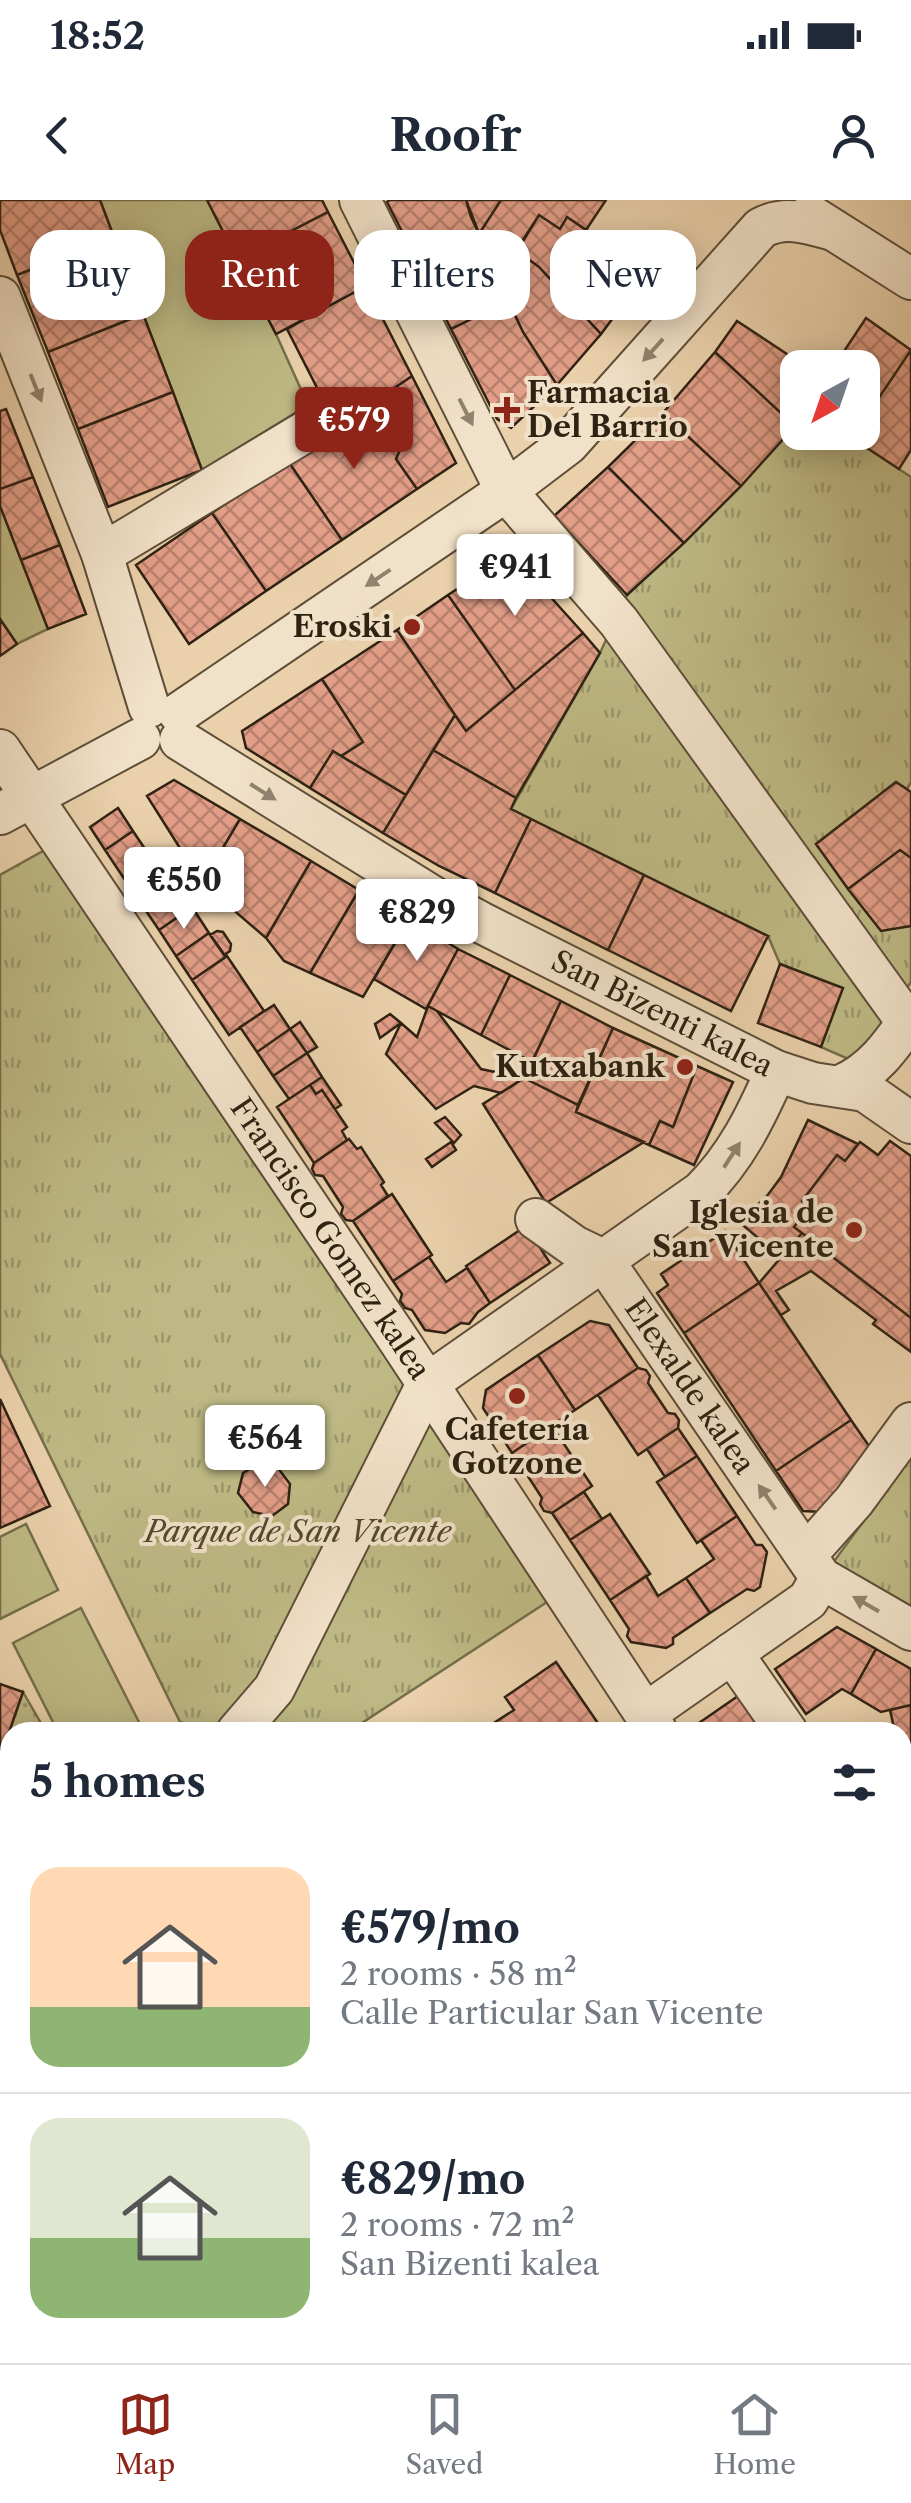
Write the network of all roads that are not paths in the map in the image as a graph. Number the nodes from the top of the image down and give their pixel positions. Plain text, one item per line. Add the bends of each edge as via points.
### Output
1 (360, 200) edge
2 (786, 200) edge
3 (833, 230) junction
4 (911, 279) edge
5 (0, 297) edge
6 (310, 429) dead end
7 (506, 492) junction
8 (102, 554) junction
9 (162, 725) junction
10 (0, 750) edge
11 (15, 805) edge
12 (909, 1020) edge
13 (776, 1071) junction
14 (840, 1086) junction
15 (911, 1124) edge
16 (536, 1219) dead end
17 (603, 1260) junction
18 (428, 1384) junction
19 (911, 1424) edge
20 (814, 1567) junction
21 (911, 1630) edge
22 (732, 1653) junction
23 (245, 1722) edge
24 (650, 1722) edge
25 (652, 1722) edge
26 (780, 1722) edge

1 -> 7 street
2 - 3 street
3 - 4 street
3 -> 7 street via 803,221 761,228 568,444
5 -> 8 street
6 - 8 street
7 -> 9 street
7 - 12 street via 619,622
8 - 9 street
9 - 11 street
9 -> 13 street, San Bizenti kalea via 434,898
10 - 11 street, Francisco Gomez kalea
11 - 18 street, Francisco Gomez kalea
12 - 14 street via 882,1058
13 - 14 street, San Bizenti kalea
17 -> 13 street via 722,1170
14 - 15 street, San Bizenti kalea via 865,1091
16 - 17 street, Elexalde kalea
17 - 18 street
20 -> 17 street, Elexalde kalea
18 - 23 street via 274,1689
18 - 24 street, Francisco Gomez kalea
19 - 20 street
21 -> 20 street
20 - 22 street via 808,1600
22 - 25 street
22 - 26 street

